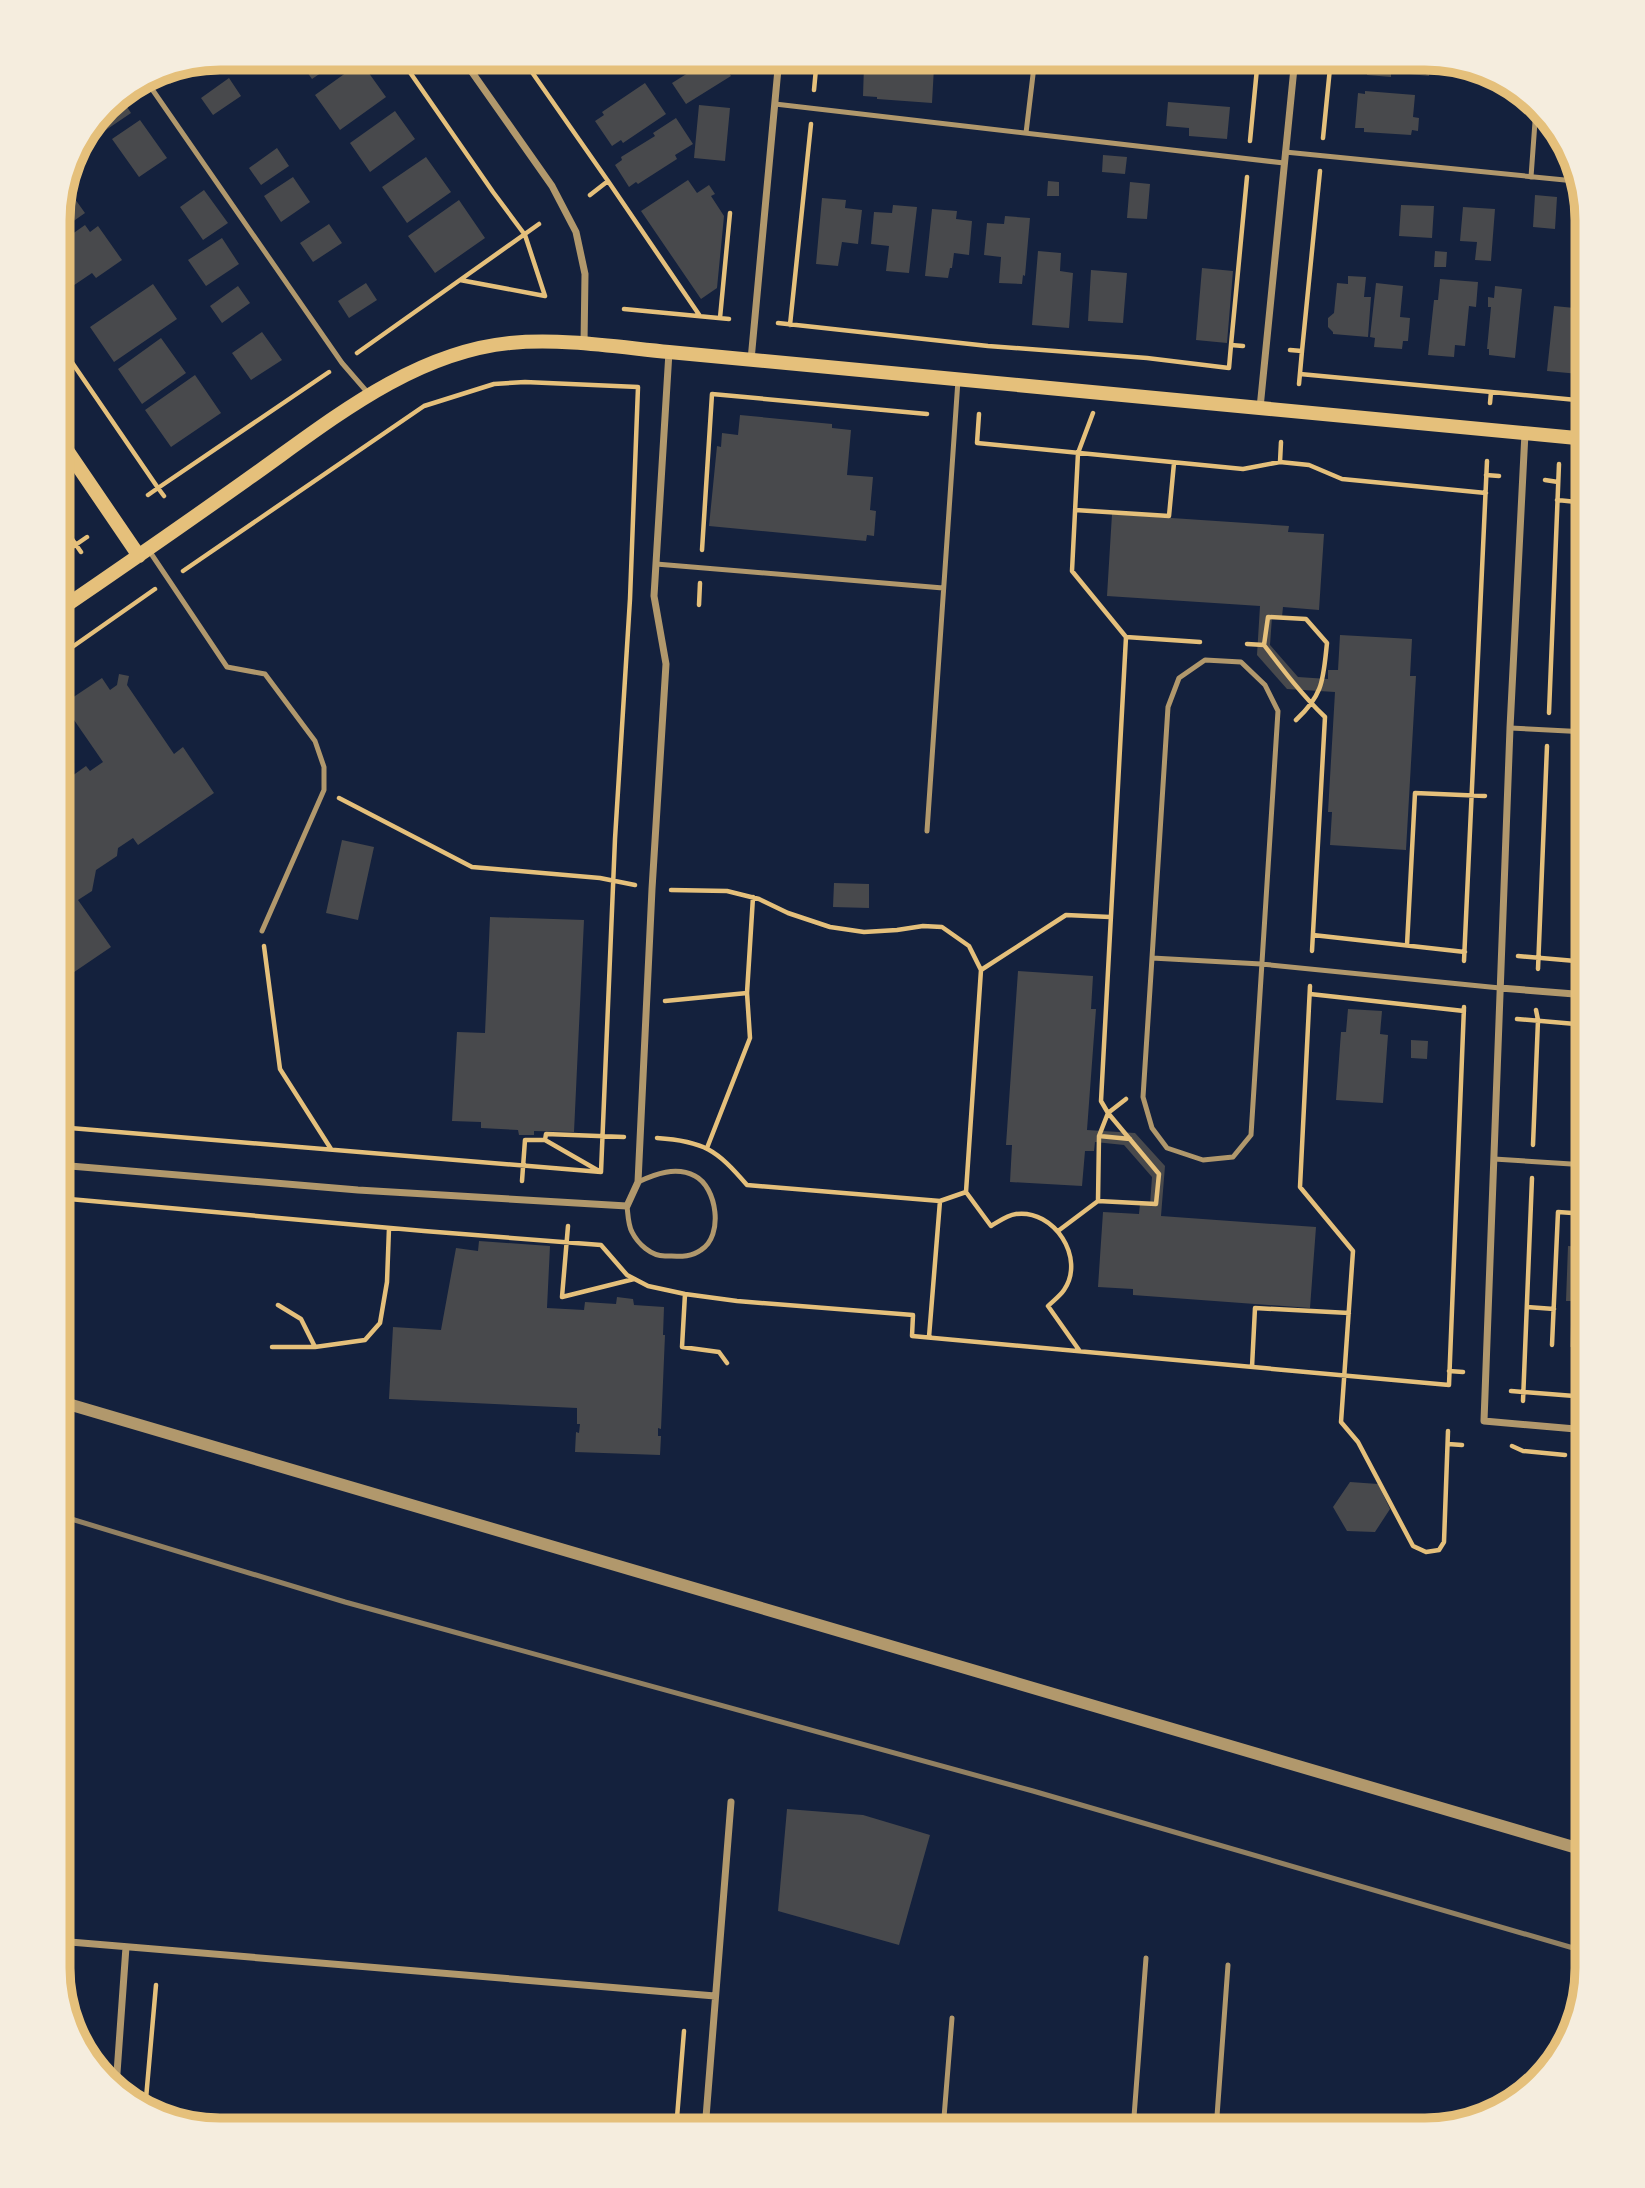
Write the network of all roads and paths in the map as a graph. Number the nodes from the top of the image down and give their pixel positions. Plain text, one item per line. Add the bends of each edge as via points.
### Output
1 (408, 70) edge
2 (471, 70) edge
3 (530, 70) edge
4 (778, 70) edge
5 (816, 70) edge
6 (1034, 70) edge
7 (1257, 70) edge
8 (1294, 70) edge
9 (1330, 70) edge
10 (151, 88) edge
11 (775, 104) junction
12 (812, 109) junction
13 (1535, 118) edge
14 (1026, 133) junction
15 (1285, 152) junction
16 (1321, 155) junction
17 (1249, 159) junction
18 (1284, 163) junction
19 (1531, 177) junction
20 (1569, 180) edge
21 (608, 181) junction
22 (590, 195) dead end
23 (730, 212) dead end
24 (539, 224) dead end
25 (525, 235) junction
26 (460, 280) junction
27 (624, 309) dead end
28 (701, 316) junction
29 (720, 318) junction
30 (729, 319) dead end
31 (778, 324) dead end
32 (790, 325) junction
33 (584, 345) junction
34 (1231, 345) junction
35 (1243, 346) dead end
36 (1290, 350) dead end
37 (669, 352) junction
38 (1302, 352) junction
39 (70, 360) edge
40 (751, 360) junction
41 (342, 363) junction
42 (1300, 374) junction
43 (958, 380) junction
44 (1299, 384) dead end
45 (1491, 392) junction
46 (1101, 393) junction
47 (370, 395) junction
48 (1575, 400) edge
49 (1490, 403) dead end
50 (1260, 408) junction
51 (927, 414) dead end
52 (979, 414) dead end
53 (1525, 433) junction
54 (1575, 438) edge
55 (1281, 442) dead end
56 (70, 453) edge
57 (1078, 453) junction
58 (1487, 461) dead end
59 (1174, 463) junction
60 (1280, 463) junction
61 (1486, 475) junction
62 (1499, 476) dead end
63 (1545, 481) dead end
64 (1558, 482) dead end
65 (158, 488) junction
66 (1486, 494) junction
67 (148, 495) dead end
68 (164, 496) dead end
69 (1557, 500) dead end
70 (1575, 502) edge
71 (1075, 510) junction
72 (70, 536) edge
73 (88, 537) dead end
74 (76, 545) junction
75 (70, 549) edge
76 (81, 552) dead end
77 (144, 552) junction
78 (656, 564) junction
79 (701, 568) junction
80 (169, 580) junction
81 (943, 588) junction
82 (70, 603) edge
83 (699, 605) dead end
84 (1126, 637) junction
85 (1206, 642) dead end
86 (1245, 644) dead end
87 (1264, 645) junction
88 (70, 649) edge
89 (1312, 705) junction
90 (1510, 728) junction
91 (1575, 731) edge
92 (1276, 738) junction
93 (324, 790) junction
94 (1472, 796) junction
95 (1485, 796) dead end
96 (927, 831) dead end
97 (613, 881) junction
98 (652, 889) junction
99 (752, 897) junction
100 (1110, 918) junction
101 (262, 931) joint
102 (1312, 935) junction
103 (1407, 946) junction
104 (1312, 951) dead end
105 (1465, 952) junction
106 (1501, 954) junction
107 (1152, 958) junction
108 (1464, 961) dead end
109 (1575, 961) edge
110 (1261, 964) junction
111 (981, 970) junction
112 (1310, 986) dead end
113 (1500, 988) junction
114 (747, 993) junction
115 (1310, 994) junction
116 (1575, 994) edge
117 (647, 1003) junction
118 (1536, 1010) dead end
119 (1499, 1018) junction
120 (1538, 1020) junction
121 (1575, 1024) edge
122 (1144, 1084) junction
123 (1108, 1113) junction
124 (70, 1128) edge
125 (1099, 1136) junction
126 (1130, 1139) junction
127 (331, 1150) junction
128 (1494, 1159) junction
129 (1532, 1161) junction
130 (1575, 1164) edge
131 (70, 1165) edge
132 (523, 1166) junction
133 (601, 1172) junction
134 (522, 1181) dead end
135 (638, 1182) junction
136 (966, 1192) junction
137 (70, 1199) edge
138 (940, 1201) junction
139 (1098, 1201) junction
140 (627, 1206) junction
141 (1575, 1213) edge
142 (568, 1226) dead end
143 (389, 1228) junction
144 (1058, 1231) junction
145 (566, 1242) junction
146 (634, 1279) junction
147 (685, 1294) junction
148 (278, 1305) dead end
149 (1527, 1307) junction
150 (1554, 1309) junction
151 (1349, 1313) junction
152 (929, 1337) junction
153 (1552, 1345) dead end
154 (315, 1346) junction
155 (272, 1347) dead end
156 (1080, 1351) junction
157 (727, 1363) dead end
158 (1252, 1367) junction
159 (1449, 1371) junction
160 (1463, 1373) dead end
161 (1345, 1376) junction
162 (1511, 1391) dead end
163 (1523, 1392) junction
164 (1575, 1396) edge
165 (1523, 1401) dead end
166 (70, 1405) edge
167 (1575, 1429) edge
168 (1448, 1431) dead end
169 (1448, 1444) junction
170 (1462, 1445) dead end
171 (1511, 1446) dead end
172 (1575, 1456) edge
173 (731, 1802) dead end
174 (1575, 1847) edge
175 (70, 1942) edge
176 (126, 1947) junction
177 (1146, 1958) dead end
178 (1228, 1965) dead end
179 (156, 1985) dead end
180 (715, 1996) junction
181 (952, 2018) dead end
182 (684, 2031) dead end
183 (117, 2077) edge
184 (146, 2099) edge
185 (677, 2118) edge
186 (706, 2118) edge
187 (944, 2118) edge
188 (1134, 2118) edge
189 (1217, 2118) edge

1 - 25 path
2 - 33 street via 552,186 576,232 585,274
3 - 21 path
4 - 11 street
5 - 12 path
6 - 14 lane
7 - 17 path
8 - 15 street
9 - 16 path
10 - 41 lane
11 - 12 lane
11 - 40 street
12 - 14 lane
12 - 32 path
13 - 19 lane
14 - 17 lane
15 - 16 lane
15 - 18 street
16 - 19 lane
16 - 38 path
17 - 18 lane
17 - 34 path
18 - 50 street
19 - 20 lane
21 - 22 path
21 - 28 path
23 - 29 path
24 - 25 path
25 - 26 path
25 - 26 path via 545,296
26 - 41 path
27 - 28 path
28 - 29 path
29 - 30 path
31 - 32 path
32 - 34 path via 1229,368
33 - 37 main road
33 - 47 main road via 510,343 476,350 439,361
34 - 35 path
36 - 38 path
37 - 40 main road
37 - 78 street
38 - 42 path
39 - 65 path
40 - 43 main road
41 - 47 lane
41 - 65 path
42 - 44 path
42 - 45 path
43 - 46 main road
43 - 81 lane
45 - 48 path
45 - 49 path
46 - 50 main road
46 - 57 path
47 - 77 main road
50 - 53 main road
51 - 79 path via 712,394
52 - 57 path via 977,443
53 - 54 main road
53 - 90 street
55 - 60 path
56 - 77 main road
57 - 59 path
57 - 71 path
58 - 61 path
59 - 60 path via 1243,469
59 - 71 path via 1170,516
60 - 66 path via 1309,465 1342,479
61 - 62 path
61 - 66 path
63 - 64 path
65 - 67 path
65 - 68 path
66 - 94 path
69 - 70 path
71 - 84 path via 1072,571
72 - 74 path
73 - 74 path
74 - 75 path
74 - 76 path
77 - 80 lane
77 - 82 main road
78 - 79 lane
78 - 98 street via 654,596 666,664
79 - 81 lane
79 - 83 path
80 - 88 path
80 - 93 lane via 227,667 265,674 315,741 324,767
80 - 97 path via 424,406 494,384 638,387
81 - 96 lane
84 - 85 path
84 - 100 path
86 - 87 path
87 - 89 path
87 - 89 path via 1268,617 1306,620 1327,643 1323,683
89 - 92 path
89 - 102 path via 1325,717
90 - 91 lane
90 - 106 street
92 - 107 lane via 1278,711 1265,685 1241,662 1205,660 1179,678 1168,707
92 - 110 lane
93 - 97 path via 472,867
93 - 101 lane
94 - 95 path
94 - 103 path via 1415,793
94 - 105 path
97 - 98 path
97 - 133 path
98 - 99 path via 727,891
98 - 117 street
99 - 111 path via 830,927 864,932 942,927 969,946
99 - 114 path
100 - 111 path via 1066,915
100 - 123 path via 1101,1101
101 - 127 path via 280,1069
102 - 103 path
102 - 104 path
103 - 105 path
105 - 108 path
106 - 109 path
106 - 113 street
107 - 110 lane
107 - 122 lane
110 - 113 lane
110 - 122 lane via 1251,1135 1234,1157 1203,1160 1167,1148 1152,1128
111 - 136 path
112 - 115 path
113 - 116 street
113 - 119 street
114 - 117 path
114 - 138 path via 750,1038 707,1148 726,1160 747,1185
115 - 151 path via 1300,1188 1353,1251
115 - 159 path via 1464,1009
117 - 135 street
118 - 120 path
119 - 120 path
119 - 128 street
120 - 121 path
120 - 129 path
122 - 123 path
123 - 125 path
123 - 126 path
124 - 127 path
125 - 126 path
125 - 139 path
126 - 139 path via 1159,1174 1156,1204
127 - 132 path
128 - 129 lane
128 - 167 street via 1484,1421
129 - 130 lane
129 - 149 path
131 - 140 street via 358,1190
132 - 133 path
132 - 133 path via 524,1140 545,1140
132 - 134 path
135 - 140 street
135 - 140 lane via 659,1172 696,1176 712,1194 716,1216 712,1237 704,1249 688,1256 659,1256 645,1249 631,1231
136 - 138 path
136 - 144 path via 990,1226 1016,1214 1038,1217
137 - 143 path
138 - 152 path
139 - 144 path
141 - 150 path via 1558,1212
142 - 145 path
143 - 145 path
143 - 154 path via 380,1324 365,1340
144 - 156 path via 1070,1251 1072,1271 1065,1290 1048,1306
145 - 146 path via 601,1245
145 - 146 path via 562,1297
146 - 147 path
147 - 152 path via 913,1315 912,1336
147 - 157 path via 682,1347 719,1352
148 - 154 path via 300,1319
149 - 150 path
149 - 163 path
150 - 153 path
151 - 158 path via 1255,1308
151 - 161 path
152 - 156 path
154 - 155 path
156 - 158 path
158 - 161 path
159 - 160 path
159 - 161 path via 1448,1385
161 - 169 path via 1341,1422 1358,1442 1413,1546 1426,1552 1439,1550 1444,1542
162 - 163 path
163 - 164 path
163 - 165 path
166 - 174 street
168 - 169 path
169 - 170 path
171 - 172 path
173 - 180 street
175 - 176 street
176 - 180 street
176 - 183 street
177 - 188 lane
178 - 189 lane
179 - 184 path
180 - 186 street
181 - 187 lane
182 - 185 path

